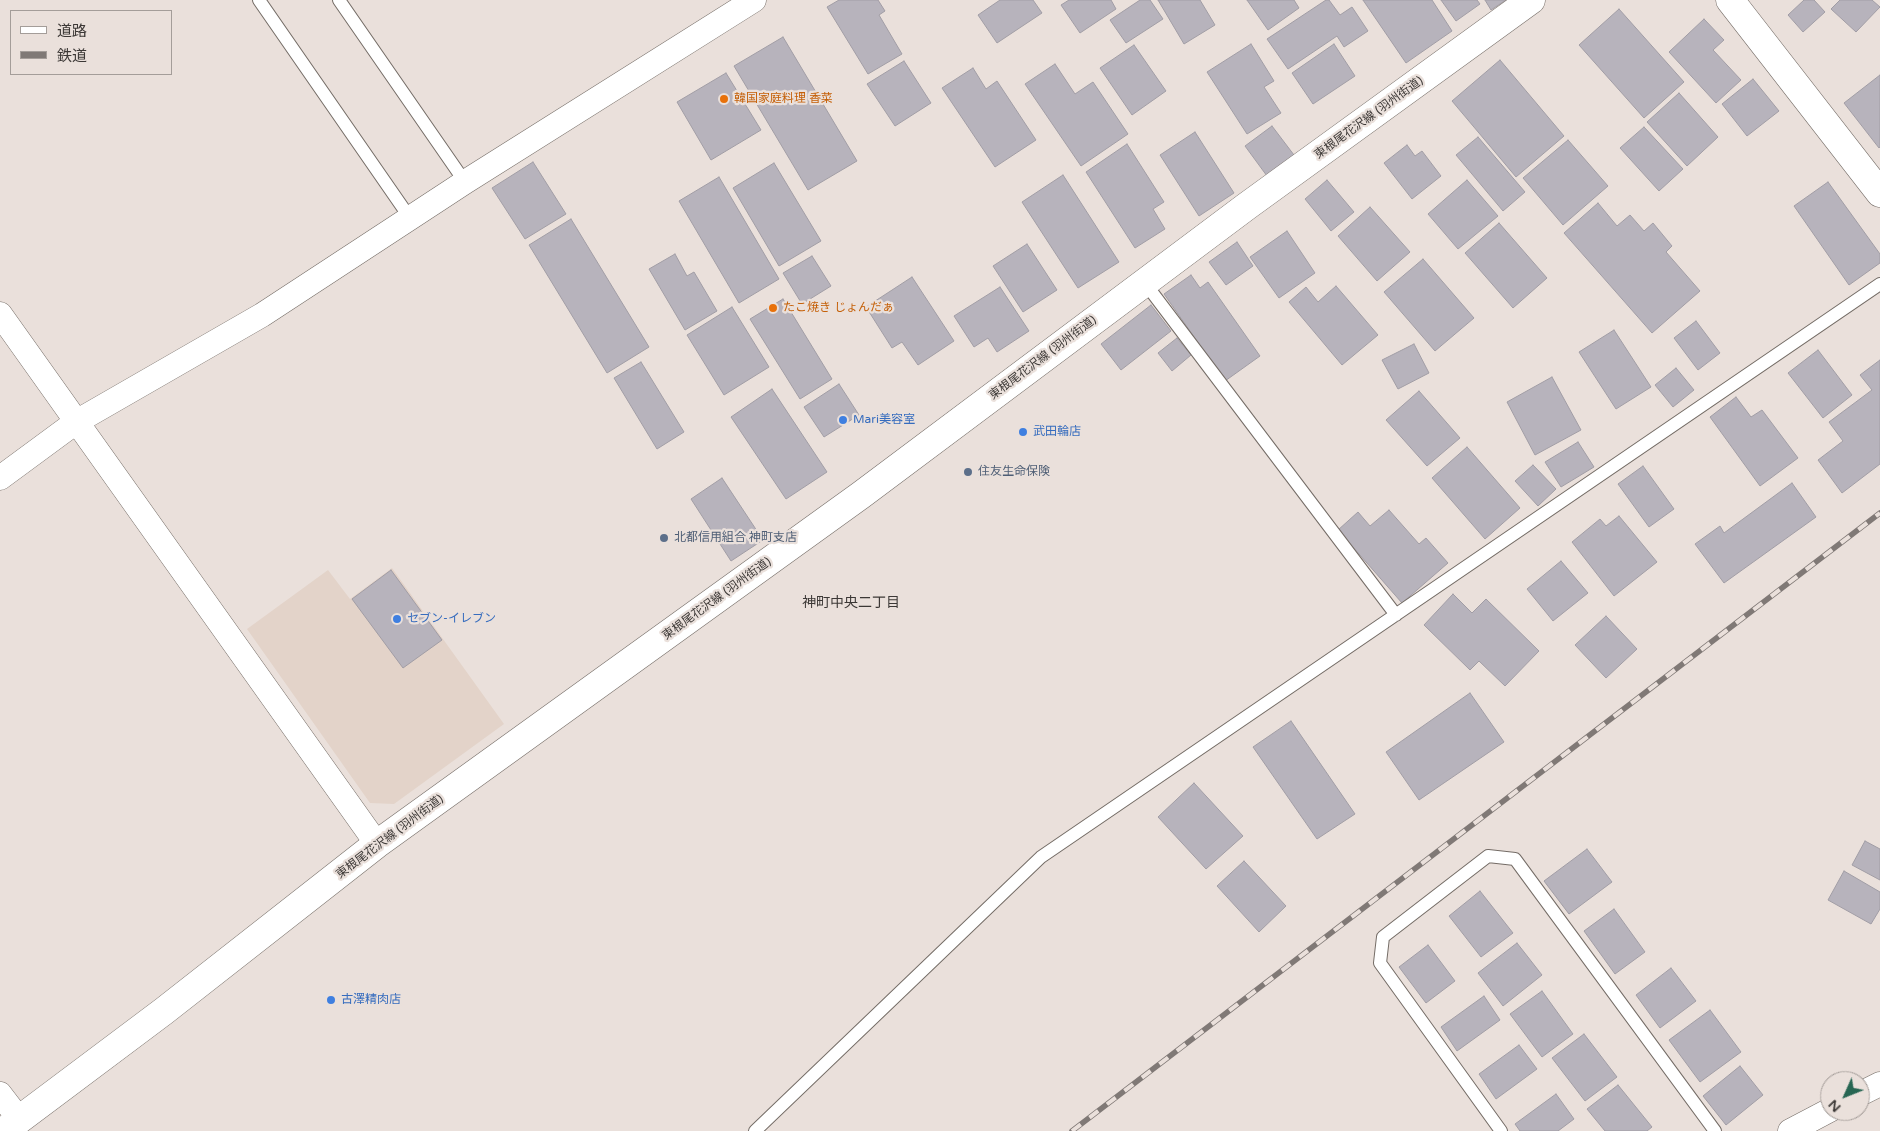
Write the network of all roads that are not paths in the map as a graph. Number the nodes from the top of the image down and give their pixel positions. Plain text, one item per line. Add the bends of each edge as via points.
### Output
1 (259, 0) edge
2 (339, 0) edge
3 (1531, 0) edge
4 (1730, 0) edge
5 (743, 3) edge
6 (465, 182) junction
7 (1880, 193) edge
8 (410, 218) junction
9 (1145, 283) junction
10 (1880, 284) edge
11 (0, 314) edge
12 (76, 422) junction
13 (0, 478) edge
14 (1396, 615) junction
15 (378, 844) junction
16 (0, 1094) edge
17 (1820, 1115) edge
18 (12, 1125) edge
19 (755, 1131) edge
20 (1501, 1131) edge
21 (1715, 1131) edge
22 (1790, 1131) edge

1 - 8 lane
2 - 6 lane
3 - 9 main road, 東根尾花沢線 (羽州街道)
4 - 7 main road
5 - 6 street
6 - 8 street
8 - 12 street via 262,315
9 - 14 lane
9 - 15 main road, 東根尾花沢線 (羽州街道) via 852,501
10 - 14 lane
11 - 12 street
12 - 13 street
12 - 15 street
14 - 19 lane via 1041,857
15 - 18 main road, 東根尾花沢線 (羽州街道)
16 - 18 street
17 - 22 street
20 - 21 lane via 1380,963 1383,937 1488,856 1515,859

